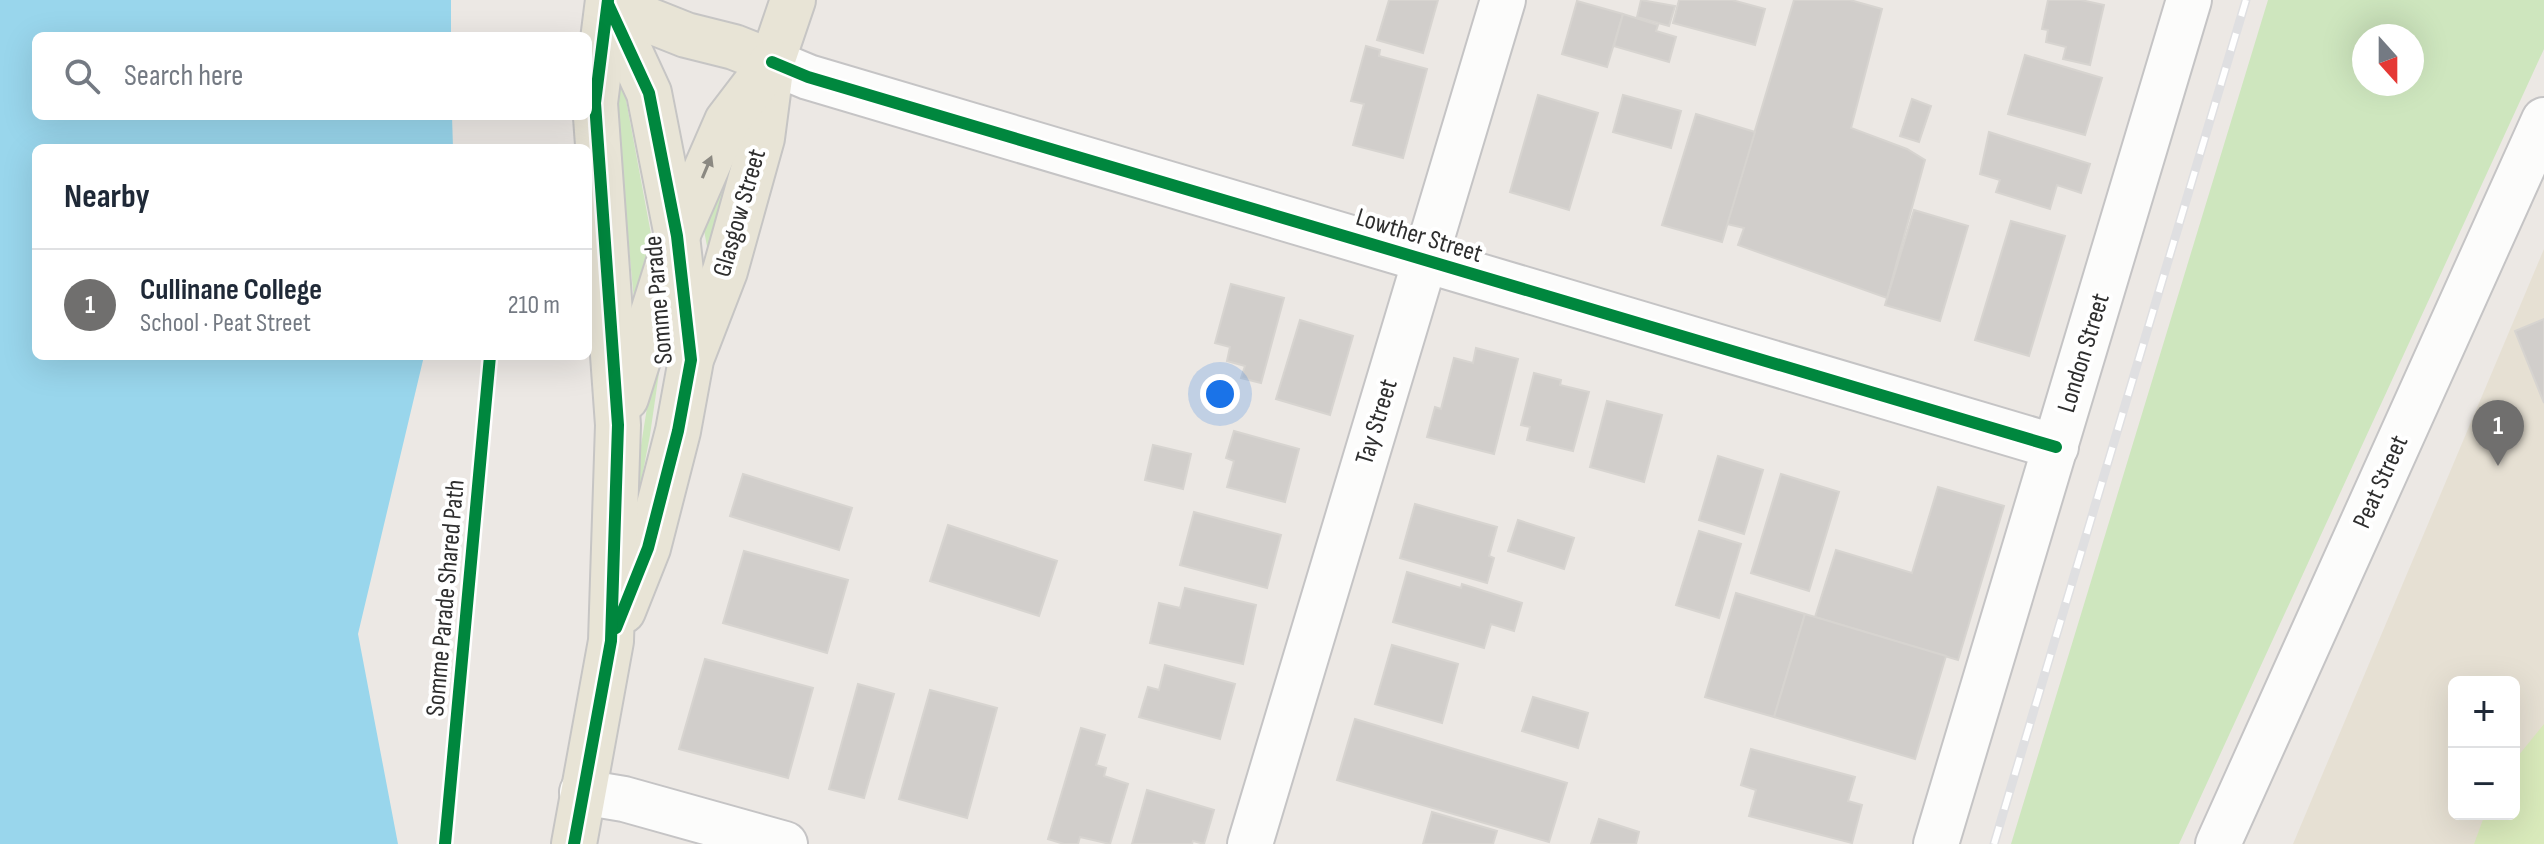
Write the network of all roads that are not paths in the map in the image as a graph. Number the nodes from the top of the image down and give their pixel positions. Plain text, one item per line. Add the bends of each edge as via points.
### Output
1 (793, 0) edge
2 (1503, 0) edge
3 (2189, 0) edge
4 (608, 2) edge
5 (772, 62) junction
6 (2544, 120) edge
7 (677, 236) junction
8 (1426, 261) junction
9 (691, 360) junction
10 (618, 425) junction
11 (2056, 447) junction
12 (611, 641) junction
13 (582, 792) junction
14 (574, 844) edge
15 (785, 844) edge
16 (1250, 844) edge
17 (1936, 844) edge
18 (2218, 844) edge

1 - 5 main road, Glasgow Street
2 - 8 street, Tay Street
3 - 11 street, London Street
4 - 5 main road via 686,35
4 - 7 main road, Somme Parade via 649,93
4 - 10 main road, Somme Parade via 595,103
7 -> 5 main road, Glasgow Street via 727,121
5 - 8 street, Lowther Street
5 - 9 main road, Glasgow Street via 762,138 725,271
6 - 18 street, Peat Street
7 - 9 main road, Somme Parade
7 - 10 main road, Glasgow Street
8 - 11 street, Lowther Street
8 - 16 street, Tay Street
9 - 12 main road, Somme Parade via 648,548
10 - 12 main road, Somme Parade
11 - 17 street, London Street
12 - 13 main road, Somme Parade
13 - 14 main road, Somme Parade
13 - 15 street

